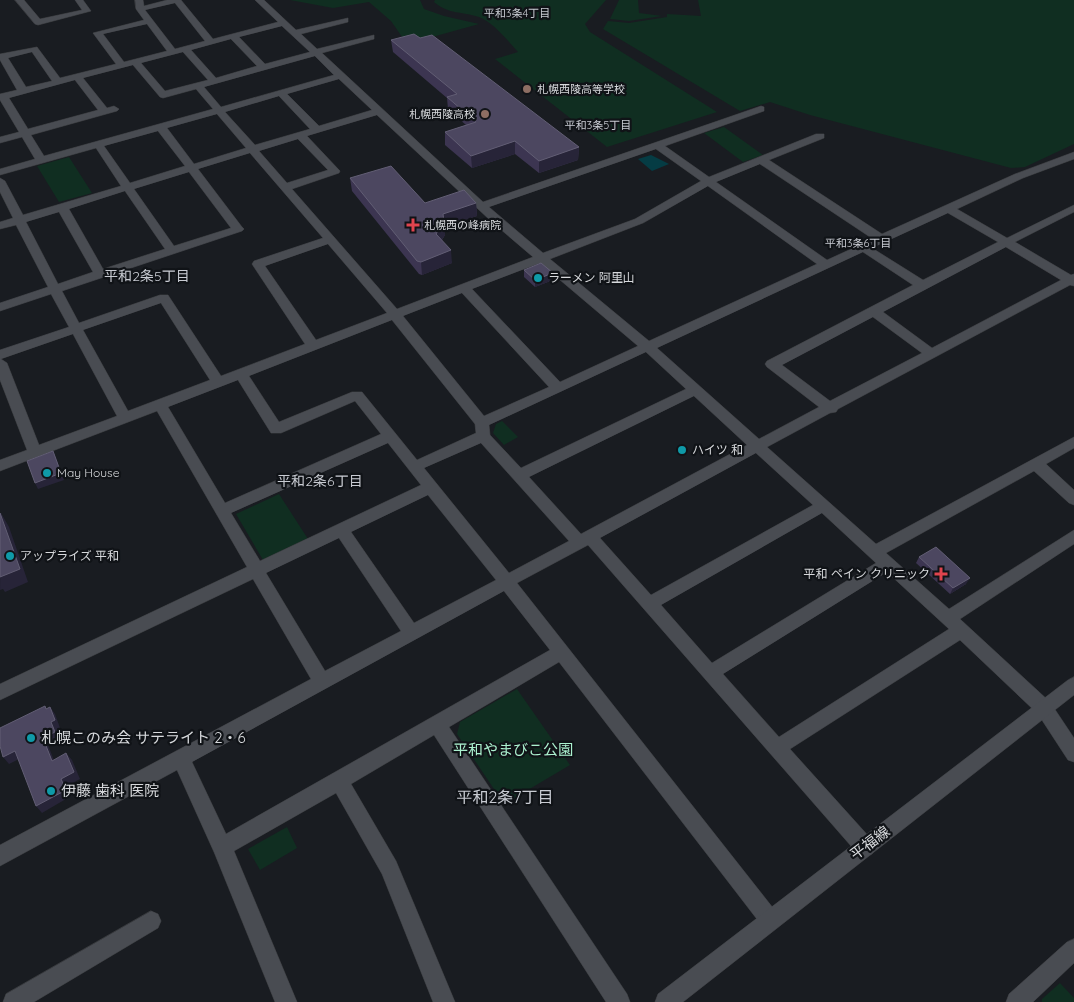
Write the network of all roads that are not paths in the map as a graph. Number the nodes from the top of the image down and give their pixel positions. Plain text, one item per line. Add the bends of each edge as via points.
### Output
1 (20, 0) edge
2 (79, 0) edge
3 (177, 0) edge
4 (259, 0) edge
5 (140, 4) edge
6 (345, 20) dead end
7 (149, 21) junction
8 (284, 23) junction
9 (295, 33) junction
10 (233, 36) junction
11 (370, 37) dead end
12 (211, 42) junction
13 (184, 49) junction
14 (173, 52) junction
15 (316, 52) junction
16 (135, 62) junction
17 (121, 65) junction
18 (264, 68) junction
19 (341, 76) junction
20 (77, 77) junction
21 (214, 81) junction
22 (58, 82) junction
23 (198, 86) junction
24 (23, 91) junction
25 (281, 93) junction
26 (2, 96) edge
27 (114, 108) dead end
28 (761, 109) dead end
29 (218, 110) junction
30 (379, 110) junction
31 (104, 112) junction
32 (161, 127) junction
33 (317, 130) junction
34 (26, 133) junction
35 (300, 135) junction
36 (820, 136) dead end
37 (0, 140) edge
38 (98, 144) junction
39 (657, 145) junction
40 (253, 149) junction
41 (1074, 155) edge
42 (761, 160) junction
43 (41, 161) junction
44 (191, 168) junction
45 (0, 172) edge
46 (0, 181) edge
47 (708, 181) junction
48 (128, 187) junction
49 (286, 187) junction
50 (482, 206) junction
51 (62, 207) junction
52 (948, 208) junction
53 (1074, 208) edge
54 (19, 220) junction
55 (0, 226) edge
56 (331, 239) junction
57 (881, 239) junction
58 (1006, 243) junction
59 (863, 247) junction
60 (172, 251) junction
61 (542, 257) junction
62 (826, 264) junction
63 (100, 274) junction
64 (1073, 280) edge
65 (922, 285) junction
66 (464, 288) junction
67 (55, 290) junction
68 (0, 307) edge
69 (874, 312) junction
70 (395, 315) junction
71 (77, 328) junction
72 (313, 346) junction
73 (648, 347) junction
74 (932, 354) junction
75 (0, 355) edge
76 (0, 363) edge
77 (240, 374) junction
78 (218, 382) junction
79 (558, 388) junction
80 (696, 390) junction
81 (160, 405) junction
82 (831, 409) junction
83 (125, 418) junction
84 (482, 429) junction
85 (388, 437) junction
86 (1074, 442) edge
87 (757, 446) junction
88 (35, 453) junction
89 (1035, 464) junction
90 (0, 466) edge
91 (414, 467) junction
92 (520, 475) junction
93 (431, 488) junction
94 (1074, 499) edge
95 (823, 506) junction
96 (221, 511) junction
97 (342, 530) junction
98 (1074, 536) edge
99 (585, 540) junction
100 (875, 552) junction
101 (887, 564) junction
102 (256, 571) junction
103 (507, 582) junction
104 (649, 604) junction
105 (955, 624) junction
106 (412, 634) junction
107 (561, 652) junction
108 (710, 673) junction
109 (322, 682) junction
110 (1074, 685) edge
111 (0, 692) edge
112 (1044, 708) junction
113 (437, 724) junction
114 (777, 748) junction
115 (1074, 754) edge
116 (180, 758) junction
117 (339, 781) junction
118 (222, 847) junction
119 (865, 847) junction
120 (0, 856) edge
121 (770, 920) junction
122 (151, 921) dead end
123 (1074, 949) edge
124 (14, 1002) edge
125 (286, 1002) edge
126 (444, 1002) edge
127 (619, 1002) edge
128 (666, 1002) edge
129 (1017, 1002) edge

1 - 2 street via 38,22 87,11
3 - 5 street
3 - 12 street
4 - 8 street
5 - 7 street
6 - 9 street
7 - 14 street
7 - 17 street via 97,33
8 - 9 street
8 - 10 street
9 - 15 street
10 - 12 street
10 - 18 street
11 - 15 street
12 - 13 street
13 - 14 street
13 - 21 street
14 - 16 street
15 - 18 street
15 - 19 street
16 - 17 street
16 - 23 street via 163,95
17 - 20 street
18 - 21 street
19 - 25 street
19 - 30 street
20 - 22 street
20 - 31 street
21 - 23 street
22 - 24 street
22 - 24 street via 34,49 2,56
23 - 29 street
24 - 26 street
25 - 29 street
25 - 33 street
26 - 34 street
27 - 31 street
28 - 39 street
29 - 32 street
29 - 40 street
30 - 33 street
30 - 50 street
31 - 34 street
32 - 38 street
32 - 44 street
33 - 35 street
34 - 37 street
34 - 43 street
35 - 40 street
35 - 49 street via 335,171
36 - 42 street
38 - 43 street
38 - 48 street
39 - 47 street
39 - 50 street
40 - 44 street
40 - 49 street
41 - 52 street
42 - 47 street
42 - 57 street
43 - 45 street
44 - 48 street
44 - 60 street via 238,229
46 - 54 street
47 - 61 street via 639,221
47 - 62 street
48 - 51 street
48 - 60 street
49 - 56 street
50 - 61 street
51 - 54 street
51 - 63 street
52 - 57 street
52 - 58 street
53 - 58 street
54 - 55 street
54 - 67 street
56 - 70 street
56 - 72 street via 258,264
57 - 59 street
58 - 64 street
58 - 65 street
59 - 62 street
59 - 65 street
60 - 63 street
61 - 66 street
61 - 73 street
62 - 73 street
63 - 67 street
64 - 74 street
65 - 69 street
66 - 70 street
66 - 79 street
67 - 68 street
67 - 71 street
69 - 74 street
69 - 82 street via 772,364
70 - 72 street
70 - 84 street
71 - 75 street
71 - 78 street via 164,298
71 - 83 street
72 - 77 street
73 - 79 street
73 - 80 street
74 - 82 street
76 - 88 street
77 - 78 street
77 - 85 street via 276,429 357,396
78 - 81 street
79 - 84 street
80 - 87 street
80 - 92 street
81 - 83 street
81 - 96 street
82 - 87 street
83 - 88 street
84 - 91 street
84 - 92 street
85 - 91 street
85 - 96 street
86 - 89 street
87 - 95 street
87 - 99 street
88 - 90 street
89 - 94 street
89 - 100 street
91 - 93 street
92 - 99 street
93 - 97 street
93 - 103 street
95 - 100 street
95 - 104 street
96 - 102 street
97 - 102 street
97 - 106 street
98 - 105 street
99 - 103 street
99 - 104 street
100 - 101 street
101 - 105 street
101 - 108 street
102 - 109 street
102 - 111 street
103 - 106 street
103 - 107 street
104 - 108 street
105 - 112 street
105 - 114 street
106 - 109 street
107 - 113 street
107 - 121 street
108 - 114 street
109 - 116 street
110 - 112 street, 平福線
112 - 115 street
112 - 119 street, 平福線
113 - 117 street
113 - 127 street
114 - 119 street
116 - 118 street
116 - 120 street
117 - 118 street
117 - 126 street via 389,868
118 - 125 street
119 - 121 street, 平福線
121 - 128 street, 平福線
122 - 124 street
123 - 129 street

